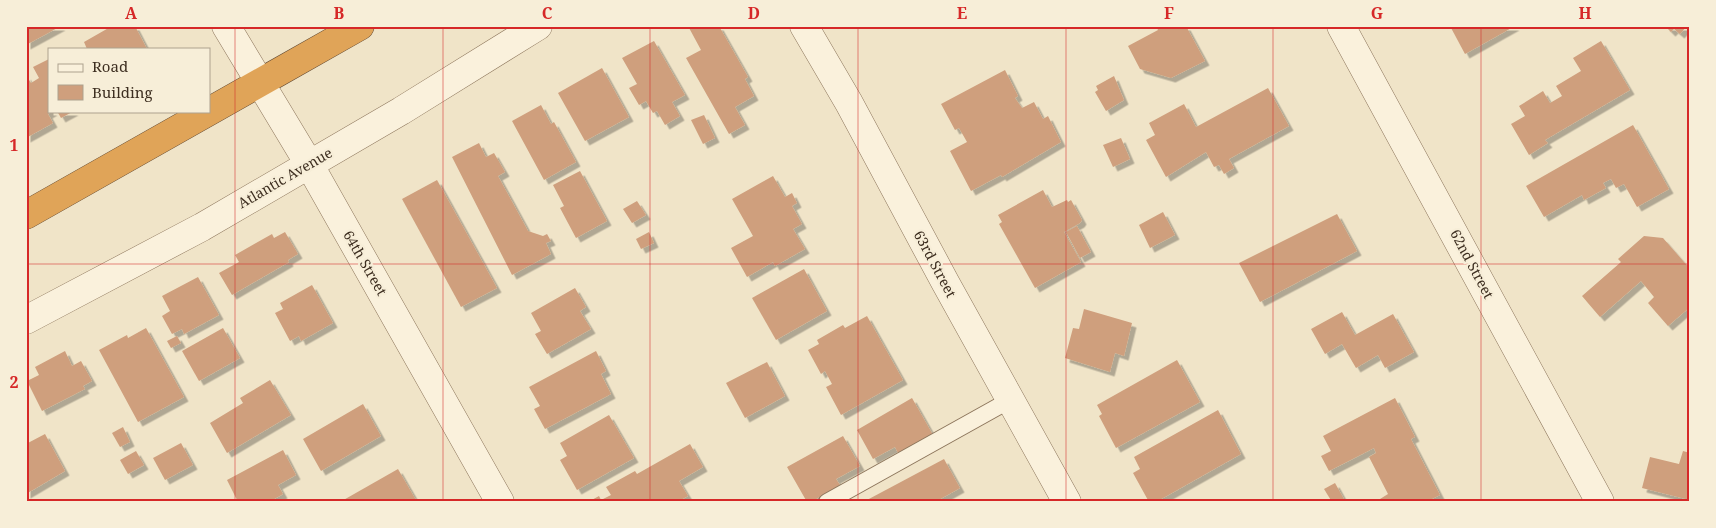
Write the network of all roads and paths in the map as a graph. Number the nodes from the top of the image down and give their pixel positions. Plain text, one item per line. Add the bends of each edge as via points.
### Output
1 (226, 26) edge
2 (360, 26) edge
3 (538, 26) edge
4 (804, 26) edge
5 (1341, 26) edge
6 (260, 84) junction
7 (210, 112) edge
8 (210, 112) edge
9 (309, 164) junction
10 (26, 215) edge
11 (26, 320) edge
12 (1010, 400) junction
13 (500, 502) edge
14 (827, 502) edge
15 (1067, 502) edge
16 (1600, 502) edge

1 - 6 street, 64th Street
2 - 6 highway
3 - 9 street, Atlantic Avenue
4 - 12 street, 63rd Street
5 - 16 street, 62nd Street
6 - 8 highway
6 - 9 street, 64th Street
7 - 10 highway
9 - 11 street, Atlantic Avenue via 202,227
9 - 13 street, 64th Street
12 - 14 lane
12 - 15 street, 63rd Street

